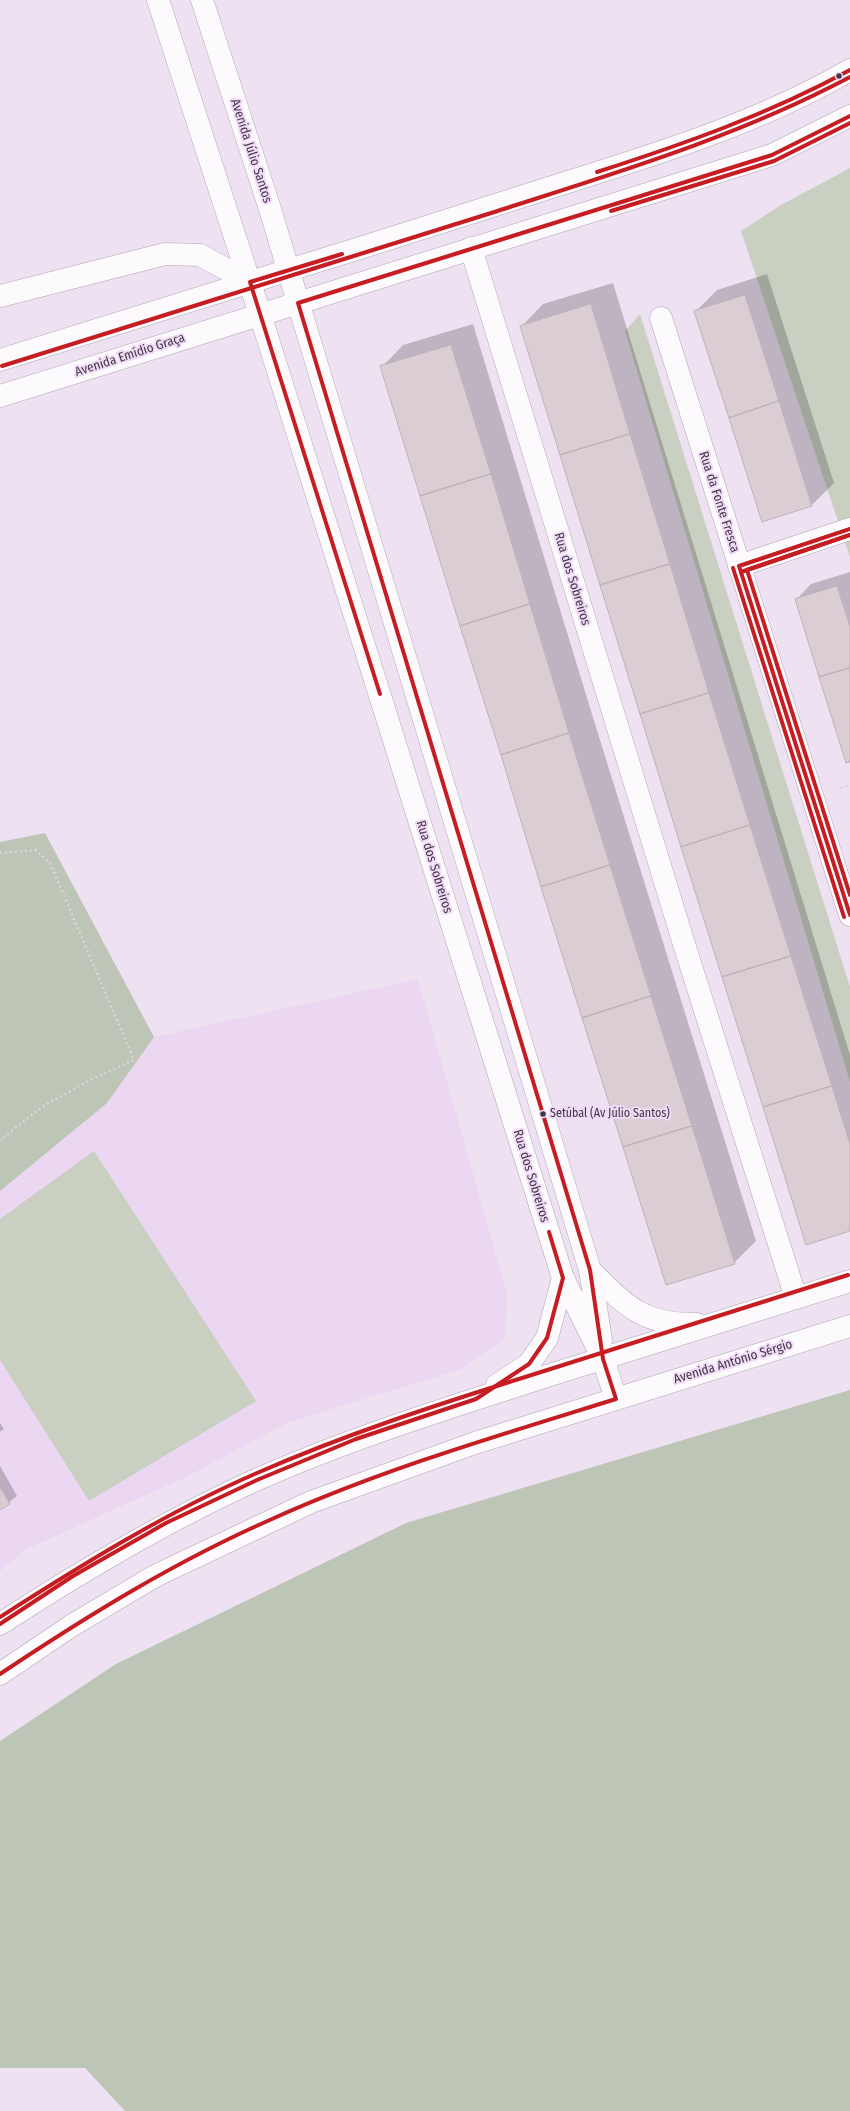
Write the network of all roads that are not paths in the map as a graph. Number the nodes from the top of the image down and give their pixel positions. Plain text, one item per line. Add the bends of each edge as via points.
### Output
1 (158, 0) edge
2 (202, 0) edge
3 (850, 70) edge
4 (850, 116) edge
5 (471, 248) junction
6 (288, 271) junction
7 (250, 282) junction
8 (0, 296) edge
9 (298, 303) junction
10 (260, 314) junction
11 (661, 318) dead end
12 (0, 360) edge
13 (0, 396) edge
14 (850, 529) edge
15 (739, 566) junction
16 (850, 915) edge
17 (590, 1270) junction
18 (563, 1278) junction
19 (850, 1281) edge
20 (796, 1298) junction
21 (712, 1324) junction
22 (850, 1326) edge
23 (603, 1359) junction
24 (476, 1399) junction
25 (616, 1399) junction
26 (0, 1624) edge
27 (0, 1674) edge

1 - 7 street
2 - 6 street, Avenida Júlio Santos
3 - 6 street via 777,108 731,127 655,154
4 - 5 street, Avenida Emídio Graça via 772,155
5 - 9 street, Avenida Emídio Graça
5 - 20 street, Rua dos Sobreiros via 684,944
6 - 7 street
6 - 9 street, Avenida Júlio Santos
7 - 8 street via 200,255 165,254
7 - 10 street, Rua dos Sobreiros
7 - 12 street
9 - 10 street, Avenida Emídio Graça
9 - 17 street
10 - 13 street, Avenida Emídio Graça
10 - 18 street, Rua dos Sobreiros
11 - 15 street, Rua da Fonte Fresca
14 - 15 street
15 - 16 street, Rua da Fonte Fresca
17 - 21 street via 629,1308 651,1318 677,1324
17 - 23 street
18 - 23 street, Rua dos Sobreiros
18 - 24 street via 547,1338 529,1364
19 - 20 street
20 - 21 street
21 - 23 street
22 - 25 street, Avenida António Sérgio
23 - 24 street
23 - 25 street
24 - 26 street via 356,1439 257,1480 166,1523 73,1576
25 - 27 street, Avenida António Sérgio via 475,1443 312,1502 155,1576 71,1626

